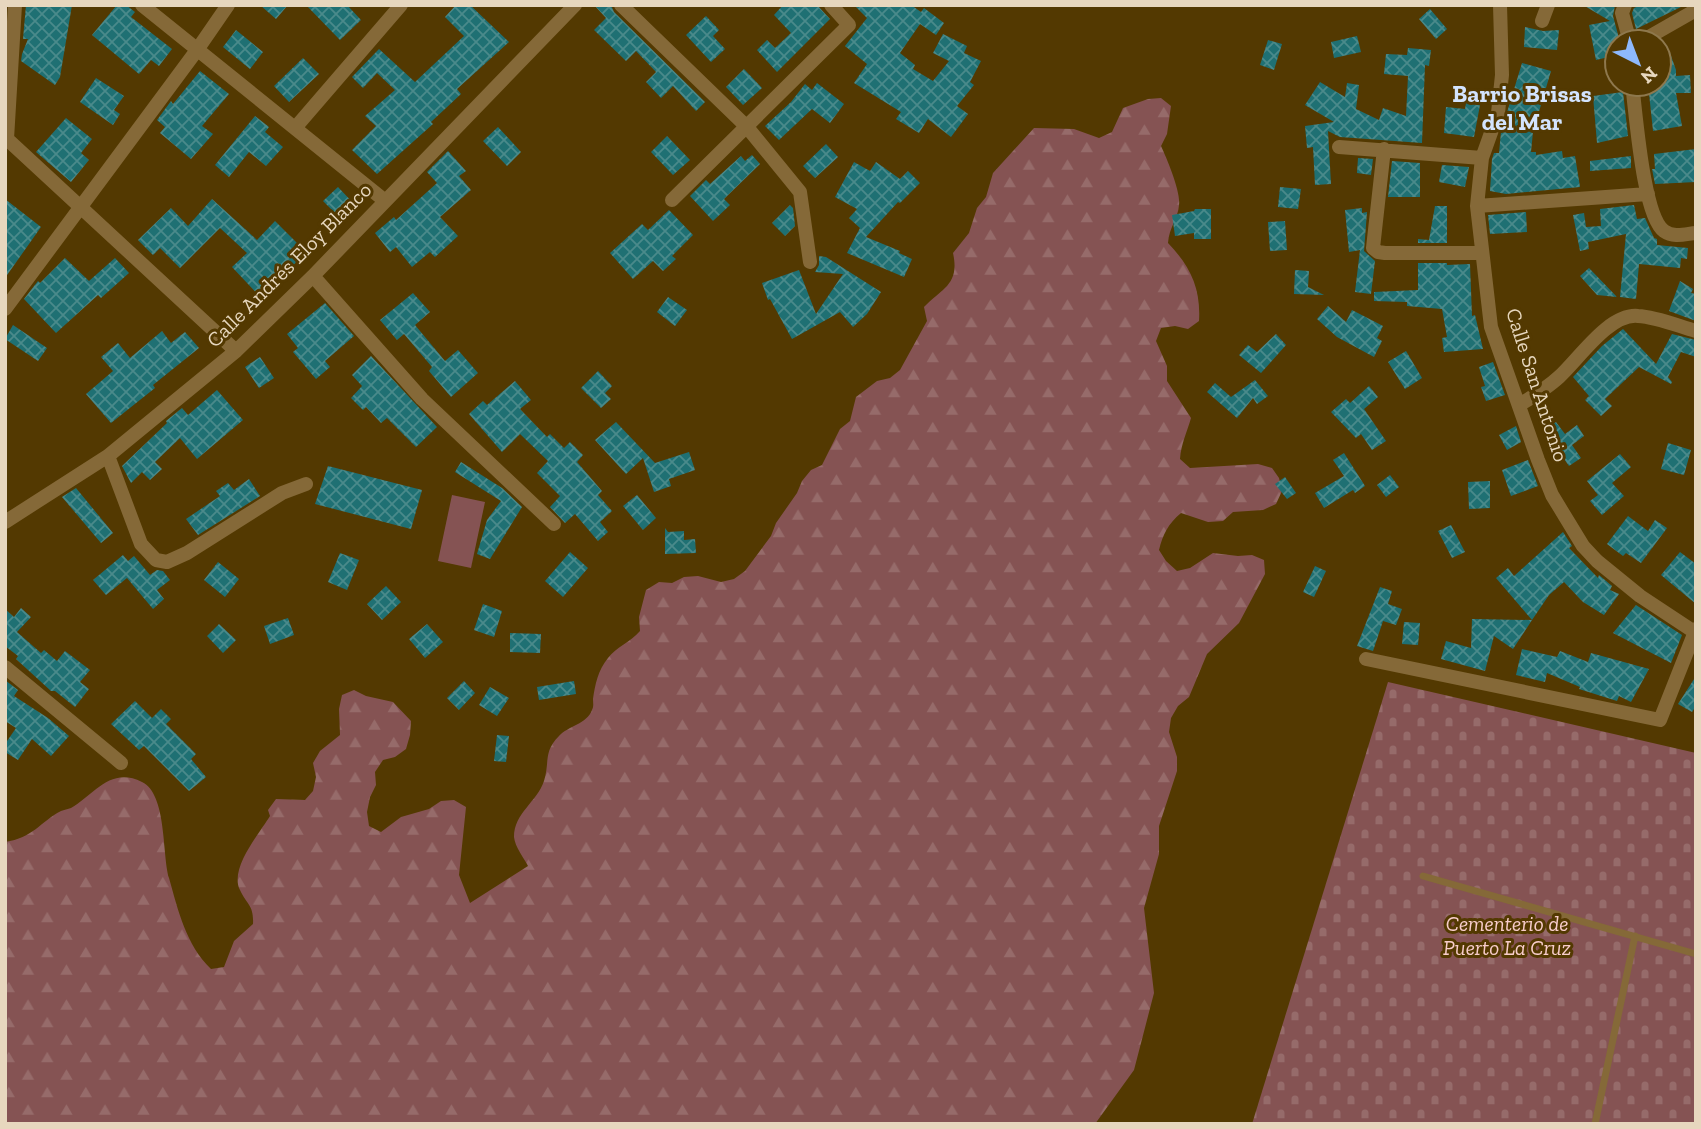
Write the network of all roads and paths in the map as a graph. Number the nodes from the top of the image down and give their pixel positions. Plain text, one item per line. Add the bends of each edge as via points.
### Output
1 (15, 5) edge
2 (142, 5) edge
3 (228, 5) edge
4 (401, 5) edge
5 (575, 5) edge
6 (621, 5) edge
7 (831, 5) edge
8 (1500, 5) edge
9 (1548, 5) edge
10 (1625, 5) edge
11 (1696, 10) edge
12 (1542, 21) dead end
13 (1626, 28) edge
14 (1664, 28) edge
15 (197, 50) junction
16 (1634, 98) edge
17 (747, 127) junction
18 (295, 128) junction
19 (1339, 148) dead end
20 (1384, 149) junction
21 (1482, 158) junction
22 (1647, 194) junction
23 (384, 200) junction
24 (672, 200) dead end
25 (1477, 206) junction
26 (81, 209) junction
27 (1696, 233) edge
28 (1482, 253) junction
29 (810, 262) dead end
30 (313, 276) junction
31 (5, 309) edge
32 (1696, 331) edge
33 (236, 351) junction
34 (1519, 405) junction
35 (108, 456) junction
36 (306, 484) dead end
37 (5, 522) edge
38 (554, 524) dead end
39 (1695, 631) edge
40 (1366, 659) dead end
41 (5, 667) edge
42 (121, 763) dead end
43 (1423, 876) dead end
44 (1635, 936) junction
45 (1696, 954) edge
46 (1595, 1124) edge

1 - 26 street via 7,139
2 - 15 street
3 - 15 street
4 - 18 street
5 - 23 street, Calle Andrés Eloy Blanco
6 - 17 street
7 - 17 street via 849,24
8 - 21 street, Calle San Antonio via 1498,113
9 - 12 street
10 - 13 street
11 - 14 street
15 - 18 street
15 - 26 street
16 - 22 street
17 - 24 street
17 - 29 street via 800,192
18 - 23 street
19 - 20 street
20 - 21 street
20 - 28 street via 1373,248 1385,254
21 - 25 street, Calle San Antonio
22 - 25 street
22 - 27 street via 1653,218 1663,231 1673,236
23 - 30 street, Calle Andrés Eloy Blanco
25 - 28 street, Calle San Antonio
26 - 31 street
26 - 33 street
28 - 34 street, Calle San Antonio via 1491,327
30 - 33 street, Calle Andrés Eloy Blanco
30 - 38 street via 422,399
32 - 34 street via 1638,316 1624,317 1544,390
33 - 35 street, Calle Andrés Eloy Blanco
34 - 39 street, Calle San Antonio via 1552,495 1583,546 1640,596
35 - 36 street via 141,544 156,560 167,562 282,493
35 - 37 street, Calle Andrés Eloy Blanco
39 - 40 street via 1660,720
41 - 42 street
43 - 44 lane
44 - 45 lane
44 - 46 lane

